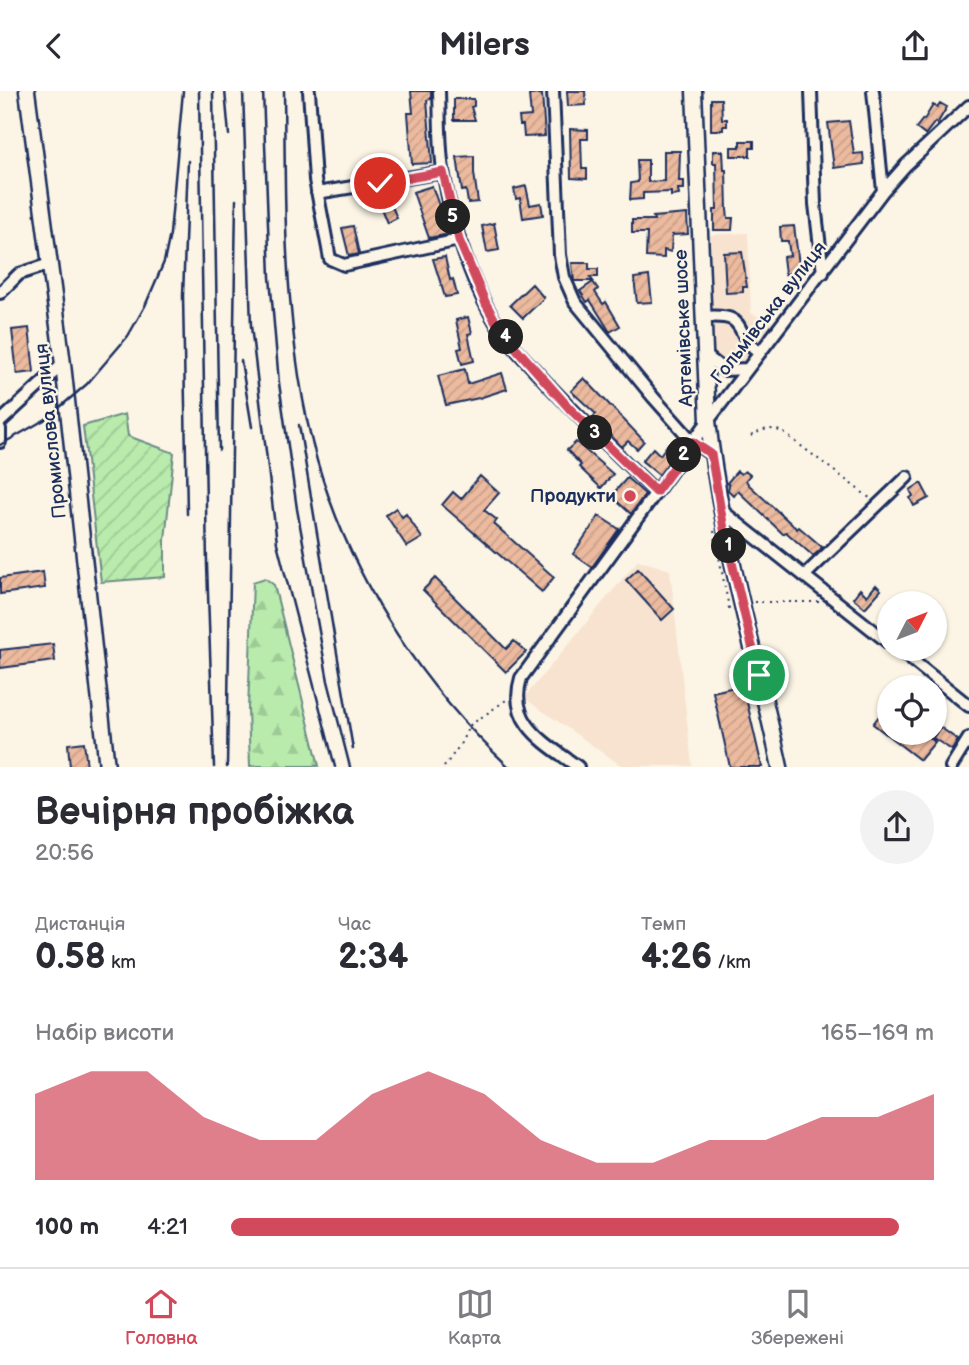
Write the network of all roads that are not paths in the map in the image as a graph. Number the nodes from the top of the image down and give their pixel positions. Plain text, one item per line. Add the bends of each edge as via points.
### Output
1 (27, 91) edge
2 (309, 91) edge
3 (439, 91) edge
4 (553, 91) edge
5 (694, 91) edge
6 (811, 91) edge
7 (873, 91) edge
8 (969, 106) edge
9 (443, 172) junction
10 (883, 191) junction
11 (317, 193) junction
12 (459, 240) junction
13 (50, 264) junction
14 (823, 273) junction
15 (0, 293) edge
16 (703, 317) junction
17 (760, 353) junction
18 (705, 355) junction
19 (64, 364) junction
20 (747, 369) junction
21 (708, 421) junction
22 (0, 422) edge
23 (0, 429) edge
24 (0, 442) edge
25 (693, 442) junction
26 (711, 454) junction
27 (907, 477) dead end
28 (656, 492) junction
29 (721, 510) junction
30 (804, 576) junction
31 (877, 633) edge
32 (913, 661) edge
33 (969, 706) edge
34 (969, 738) edge
35 (107, 767) edge
36 (578, 767) edge
37 (780, 767) edge
38 (951, 767) edge

1 - 13 main road, Промислова вулиця
2 - 11 street
3 - 9 street
4 - 25 street via 564,277 575,302
5 - 16 main road, Артемівське шосе
6 - 14 street
7 - 10 street
8 - 10 street, Гольмівська вулиця
9 - 11 street
9 - 12 street
10 - 14 street, Гольмівська вулиця
11 - 12 street via 330,259 344,265
12 - 28 street via 501,331 570,409
13 - 15 street via 19,274
13 - 19 main road, Промислова вулиця
14 - 17 street, Гольмівська вулиця
16 - 17 street via 734,320 748,345
16 - 18 main road, Артемівське шосе
17 - 20 street, Гольмівська вулиця
18 - 20 street via 724,370
18 - 21 main road, Артемівське шосе
19 - 22 street
19 - 35 main road, Промислова вулиця
20 - 21 street, Гольмівська вулиця
21 - 25 street, Гольмівська вулиця
21 - 26 main road, Артемівське шосе
23 - 24 street
25 - 26 street
25 - 28 street, Гольмівська вулиця
26 - 29 main road, Артемівське шосе
27 - 30 street
28 - 36 street, Гольмівська вулиця via 521,678 517,693 527,725
29 - 30 street
29 - 37 main road, Артемівське шосе
30 - 31 street
32 - 33 street
34 - 38 street

